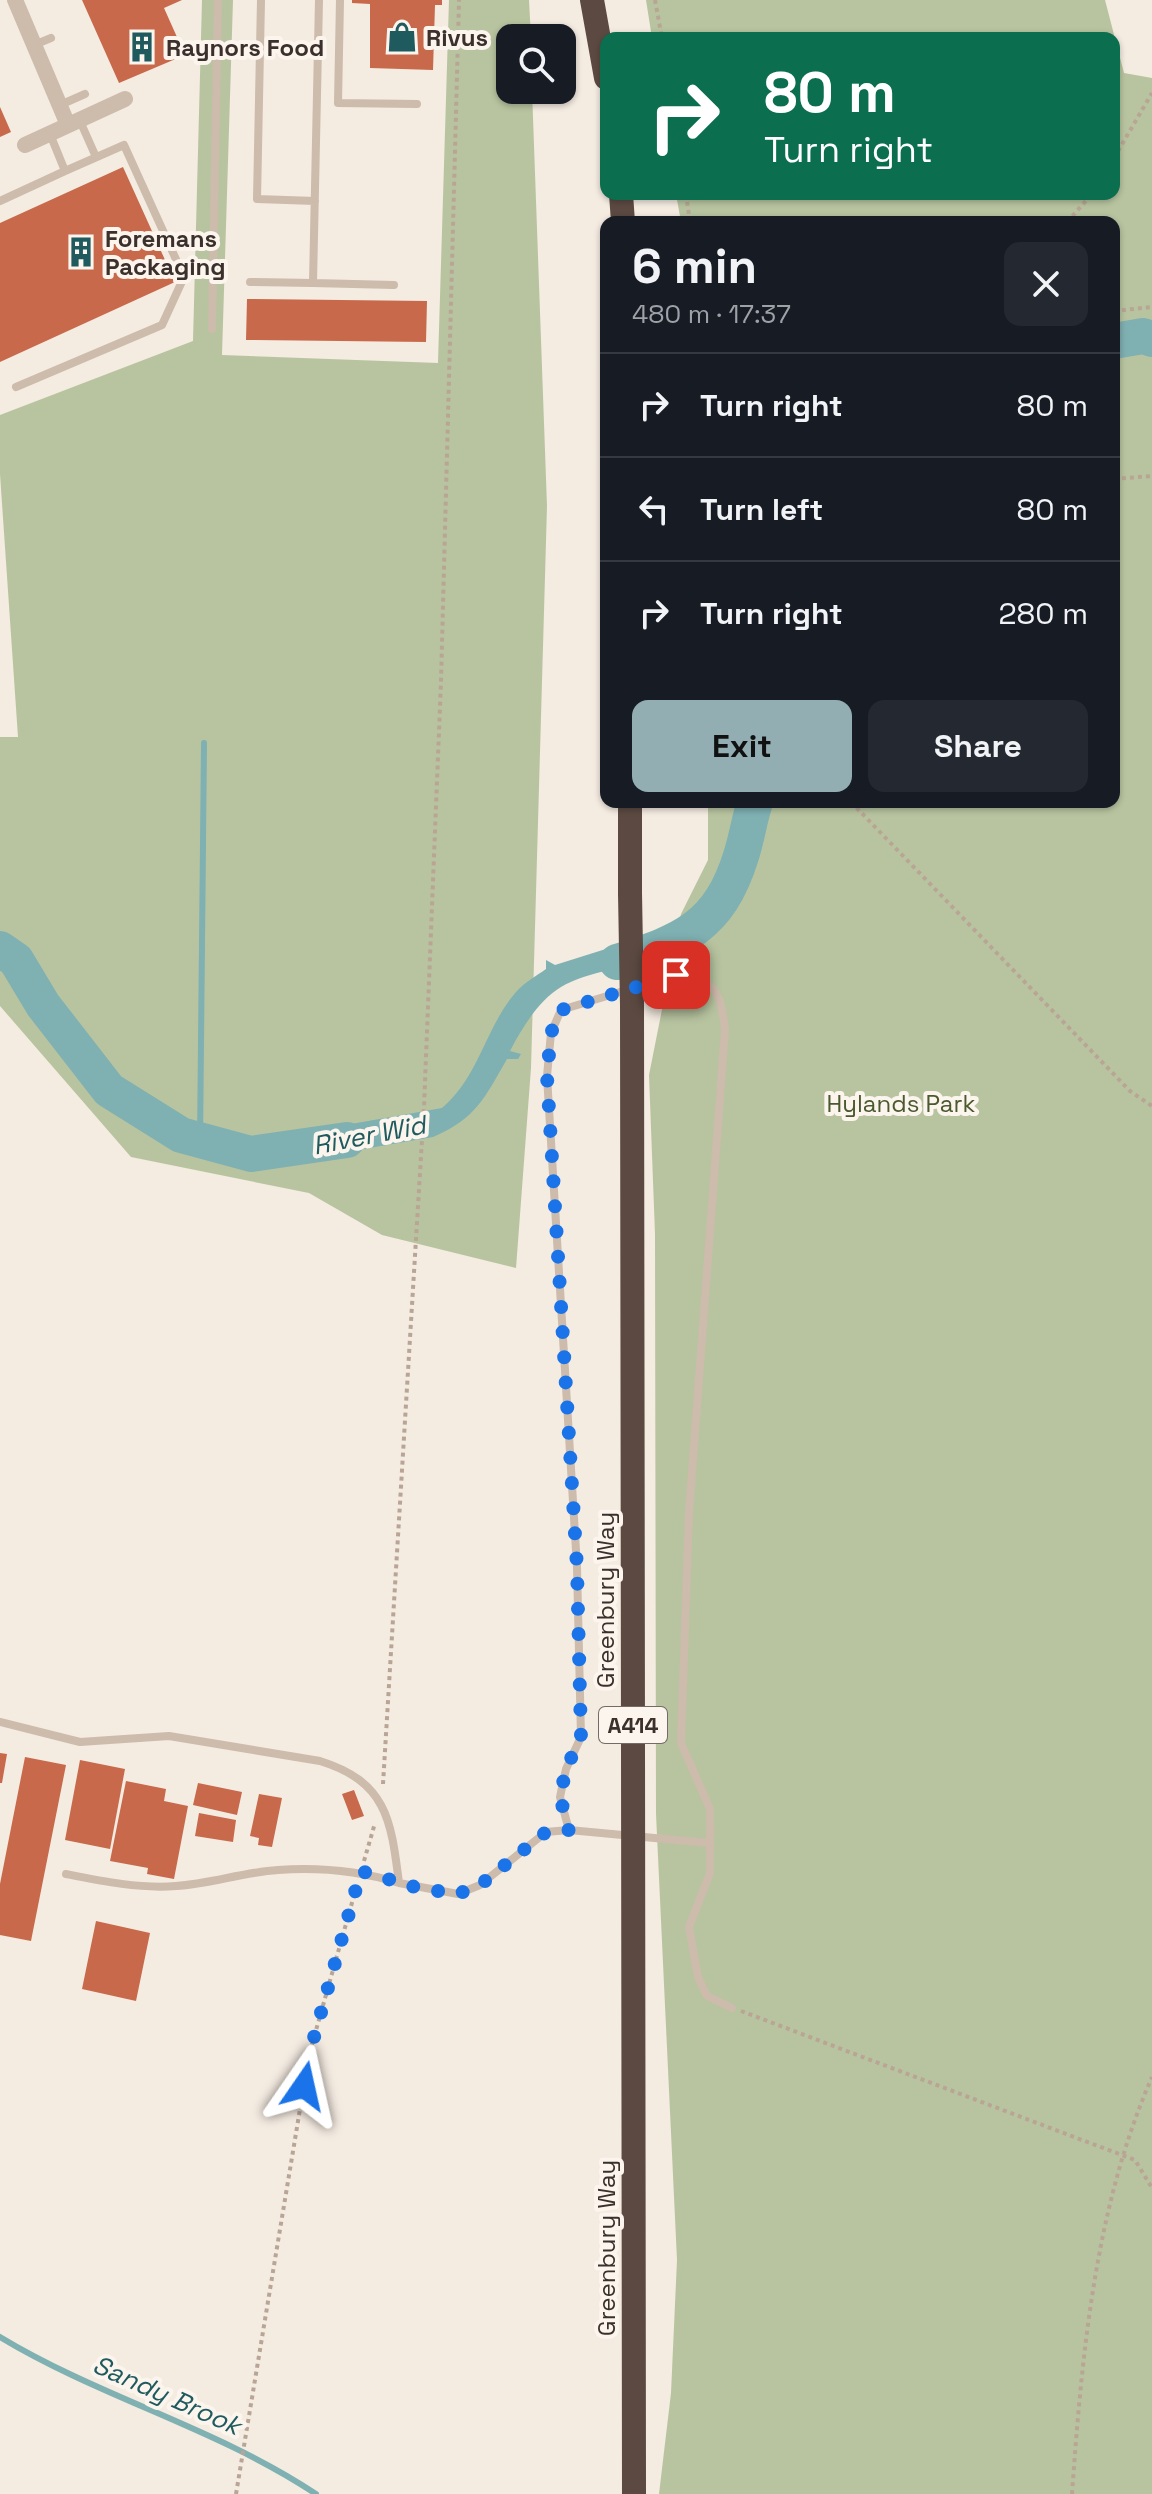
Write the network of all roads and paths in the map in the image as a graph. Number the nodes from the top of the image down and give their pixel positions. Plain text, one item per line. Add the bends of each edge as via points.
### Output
1 (15, 0) edge
2 (218, 0) edge
3 (261, 0) edge
4 (319, 0) edge
5 (340, 0) edge
6 (459, 0) edge
7 (592, 0) edge
8 (655, 0) edge
9 (661, 32) edge
10 (51, 38) dead end
11 (34, 45) junction
12 (600, 45) edge
13 (1152, 93) edge
14 (85, 94) dead end
15 (125, 99) dead end
16 (417, 104) dead end
17 (60, 105) junction
18 (74, 122) junction
19 (49, 133) junction
20 (25, 145) dead end
21 (1120, 148) edge
22 (96, 157) junction
23 (65, 171) junction
24 (1087, 200) edge
25 (0, 201) edge
26 (315, 201) junction
27 (1072, 216) edge
28 (250, 282) dead end
29 (313, 283) junction
30 (394, 285) dead end
31 (1152, 307) edge
32 (1120, 310) edge
33 (212, 329) dead end
34 (16, 387) dead end
35 (1152, 476) edge
36 (1120, 479) edge
37 (630, 808) edge
38 (857, 808) edge
39 (1152, 1106) edge
40 (0, 1722) edge
41 (381, 1800) junction
42 (569, 1830) junction
43 (634, 1834) junction
44 (708, 1843) junction
45 (361, 1871) junction
46 (66, 1874) dead end
47 (399, 1883) junction
48 (732, 2008) joint
49 (1152, 2077) edge
50 (1123, 2157) junction
51 (1152, 2188) edge
52 (236, 2494) edge
53 (634, 2494) edge
54 (1072, 2494) edge

1 - 11 street
2 - 33 lane
3 - 26 lane via 257,199
4 - 26 lane
5 - 16 lane via 338,103
6 - 41 path via 424,1107
7 - 12 highway
8 - 9 path
10 - 11 lane
11 - 17 street
13 - 21 path
14 - 17 lane
15 - 18 street
17 - 18 street
18 - 19 street
18 - 22 lane
19 - 20 street
19 - 23 lane
22 - 23 lane
22 - 34 lane via 124,145 184,277 162,325
23 - 25 lane
24 - 27 path
26 - 29 lane
28 - 29 lane
29 - 30 lane
31 - 32 path
35 - 36 path
37 - 43 highway, Greenbury Way / A414, bridge
38 - 39 path via 1130,1091
40 - 41 lane via 80,1742 169,1736 320,1761 343,1768
41 - 45 path
41 - 47 lane
42 - 43 lane
42 - 44 lane via 560,1797 581,1737 578,1598 547,1076 551,1033 561,1010 676,975 694,976 721,999 725,1030 689,1513 681,1743 710,1809
42 - 47 lane via 546,1832 480,1885 458,1894
43 - 44 lane
43 - 53 highway, Greenbury Way / A414
44 - 48 lane via 710,1873 689,1927 692,1953 707,1996
45 - 46 lane via 277,1870 174,1886
45 - 47 lane
45 - 52 path via 309,2055
48 - 50 path
49 - 50 path
50 - 51 path via 1135,2160
50 - 54 path via 1093,2295

